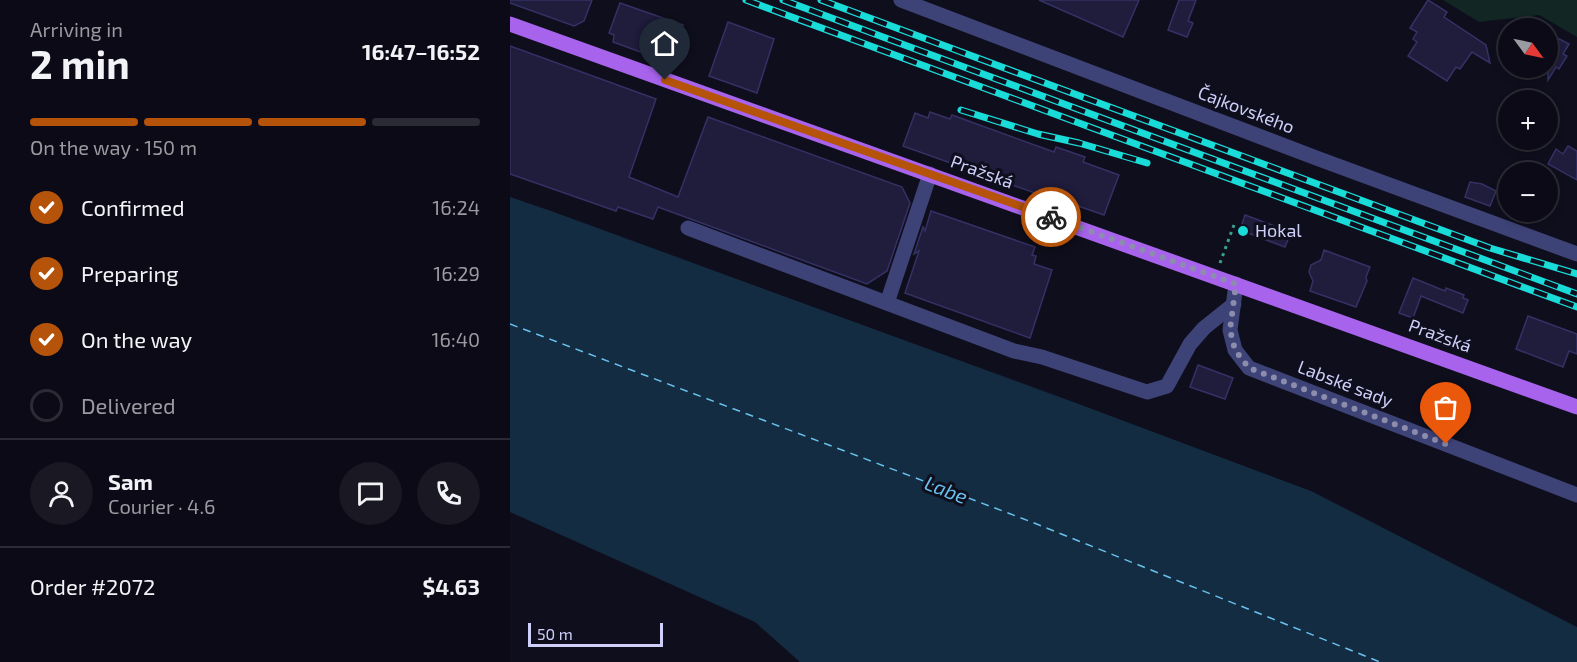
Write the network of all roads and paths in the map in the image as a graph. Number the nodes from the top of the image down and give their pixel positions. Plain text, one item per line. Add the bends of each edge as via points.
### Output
1 (902, 0) edge
2 (510, 24) edge
3 (930, 174) junction
4 (1234, 225) dead end
5 (688, 228) dead end
6 (1577, 254) edge
7 (1215, 276) junction
8 (1236, 284) junction
9 (887, 303) junction
10 (1233, 304) junction
11 (1577, 406) edge
12 (1577, 495) edge

1 - 6 street, Čajkovského
2 - 3 main road, Pražská
3 - 7 main road, Pražská
3 - 9 street
4 - 7 path
5 - 9 street
7 - 8 main road, Pražská
8 - 10 street, Labské sady
8 - 11 main road, Pražská
9 - 10 street via 1014,351 1148,392 1167,386 1190,344
10 - 12 street, Labské sady via 1230,330 1235,350 1249,368

